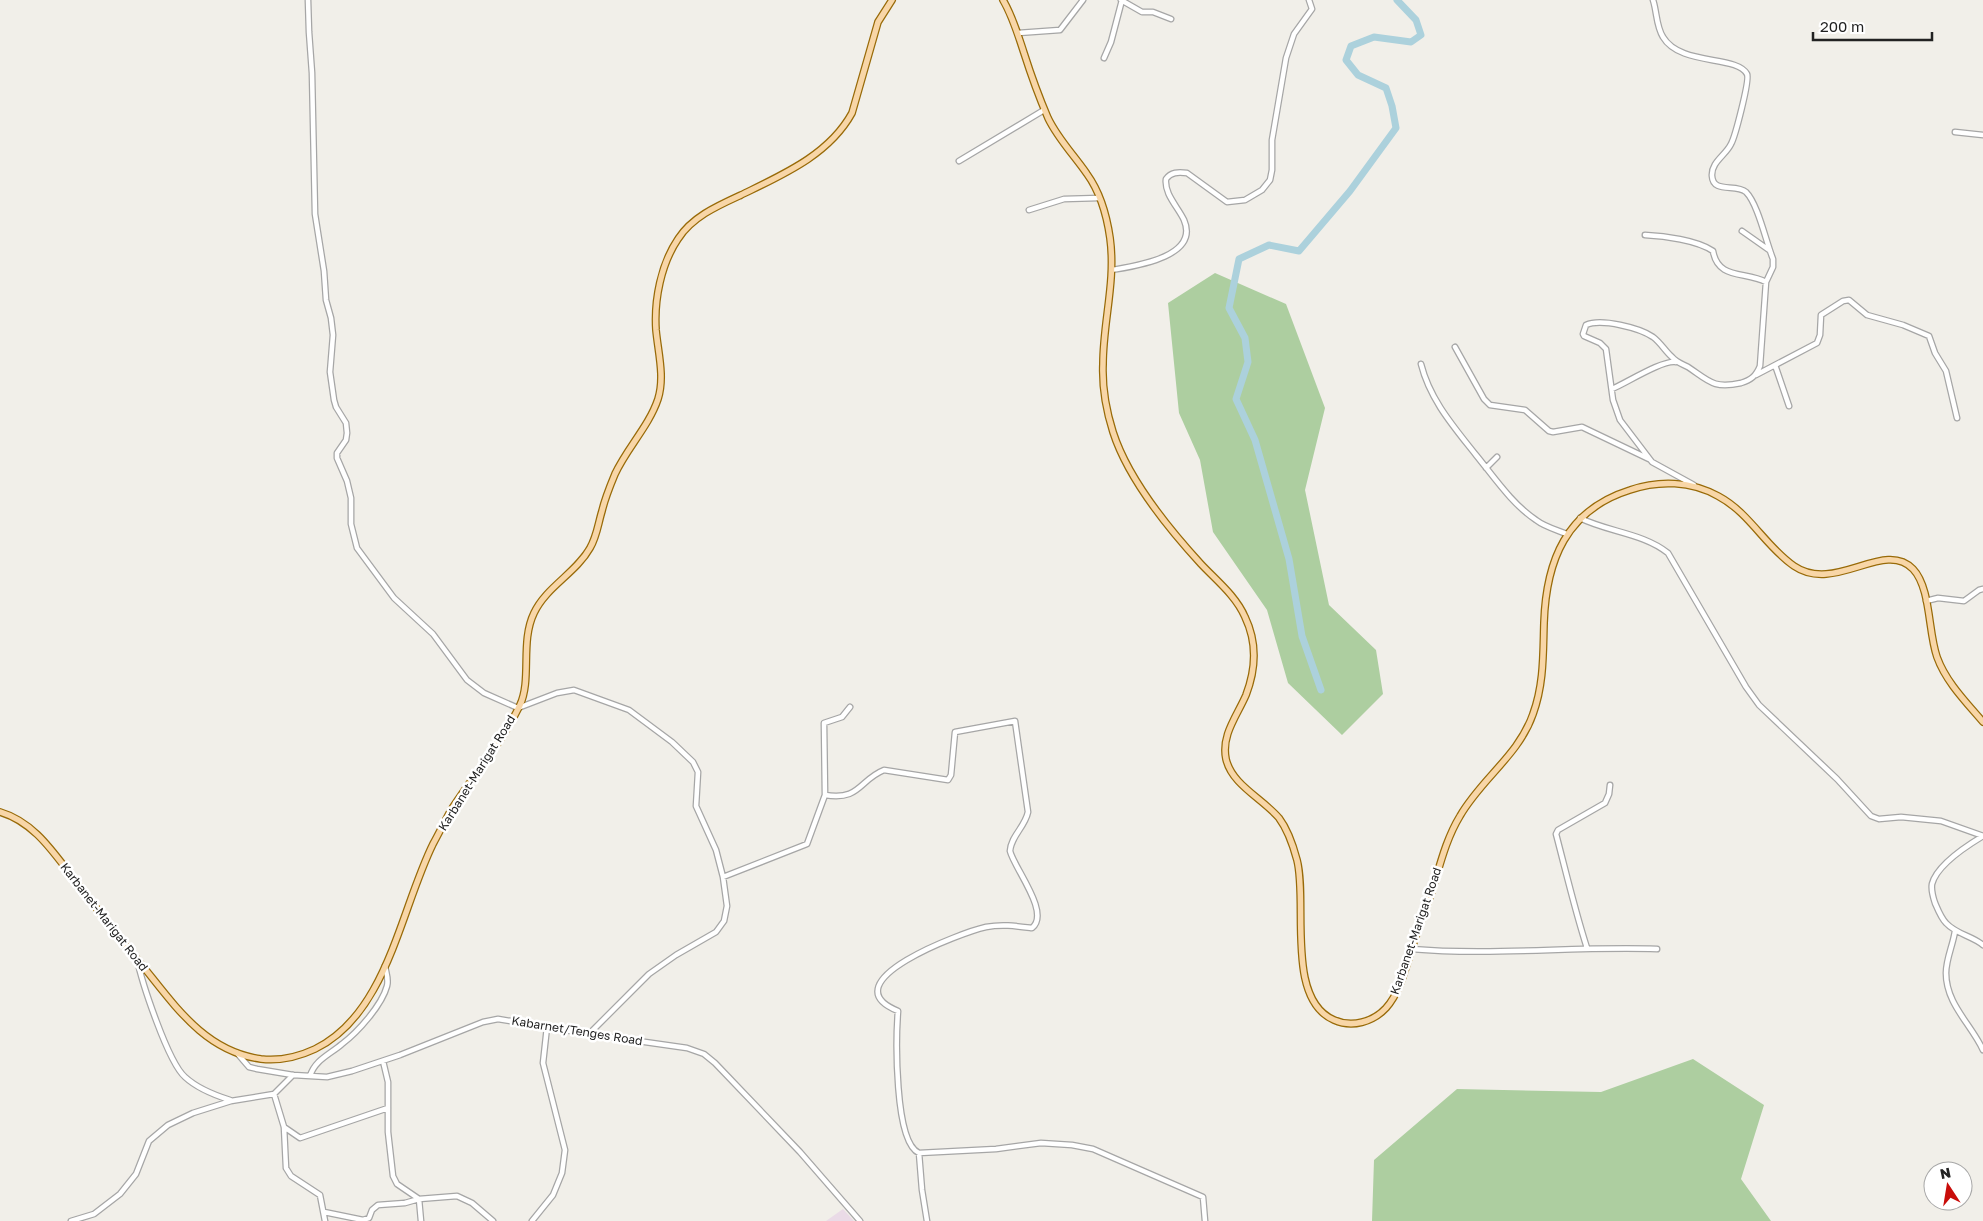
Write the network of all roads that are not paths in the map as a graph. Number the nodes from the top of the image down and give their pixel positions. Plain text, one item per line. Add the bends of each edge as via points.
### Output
1 (308, 0) edge
2 (892, 0) edge
3 (1003, 0) edge
4 (1083, 0) edge
5 (1122, 0) edge
6 (1309, 0) edge
7 (1653, 0) edge
8 (1171, 19) dead end
9 (1018, 33) junction
10 (1104, 58) dead end
11 (1044, 110) junction
12 (1955, 132) dead end
13 (1983, 135) edge
14 (959, 161) dead end
15 (1099, 198) junction
16 (1029, 210) dead end
17 (1742, 231) dead end
18 (1646, 235) dead end
19 (1769, 250) junction
20 (1112, 270) junction
21 (1766, 282) junction
22 (1455, 347) dead end
23 (1677, 362) junction
24 (1421, 364) dead end
25 (1775, 365) junction
26 (1755, 375) junction
27 (1612, 389) junction
28 (1789, 406) dead end
29 (1957, 418) dead end
30 (1497, 457) dead end
31 (1650, 459) junction
32 (1486, 468) junction
33 (1698, 487) junction
34 (1580, 518) junction
35 (1567, 534) junction
36 (1983, 589) edge
37 (1926, 601) junction
38 (850, 707) dead end
39 (518, 708) junction
40 (1983, 722) edge
41 (1610, 785) dead end
42 (825, 795) junction
43 (0, 812) edge
44 (1983, 836) edge
45 (724, 877) junction
46 (1955, 931) junction
47 (1983, 946) edge
48 (1587, 948) junction
49 (1412, 949) junction
50 (1657, 950) dead end
51 (137, 959) junction
52 (385, 966) junction
53 (547, 1027) junction
54 (589, 1034) junction
55 (1983, 1050) edge
56 (236, 1053) junction
57 (382, 1061) junction
58 (293, 1075) junction
59 (310, 1076) junction
60 (274, 1094) junction
61 (231, 1100) junction
62 (388, 1108) junction
63 (284, 1127) junction
64 (919, 1153) junction
65 (419, 1199) junction
66 (324, 1212) junction
67 (71, 1221) edge
68 (325, 1221) edge
69 (421, 1221) edge
70 (493, 1221) edge
71 (532, 1221) edge
72 (860, 1221) edge
73 (928, 1221) edge
74 (1205, 1221) edge

1 - 39 street via 315,214 333,335 330,372 334,400 346,423 347,433 337,458 351,498 352,531 357,548 394,598 433,634 467,680 484,693
2 - 39 main road, Karbanet-Marigat Road via 878,22 852,113 845,126 820,150 787,171 707,212 677,240 661,277 657,301 661,388 657,403 616,471 590,548 540,601 534,613 526,643 523,699
3 - 9 main road, Karbanet-Marigat Road
4 - 9 street via 1060,30
5 - 8 street via 1142,12 1153,12
5 - 10 street
6 - 20 street via 1312,9 1291,42 1283,72 1272,140 1272,175 1266,186 1245,200 1228,202 1186,173 1168,175 1166,189 1186,226 1184,241 1160,259
7 - 19 street via 1659,28 1673,49 1731,64 1748,76 1734,139 1714,165 1712,178 1717,186 1737,188 1747,194
9 - 11 main road, Karbanet-Marigat Road
11 - 14 street
11 - 15 main road, Karbanet-Marigat Road via 1054,130 1088,175
12 - 13 street
15 - 16 street via 1064,200
15 - 20 main road, Karbanet-Marigat Road via 1108,226
17 - 19 street
18 - 21 street via 1708,248 1713,251 1716,263 1725,270
19 - 21 street via 1773,267
20 - 49 main road, Karbanet-Marigat Road via 1102,366 1110,424 1123,458 1143,492 1244,613 1253,643 1252,675 1229,728 1225,754 1236,779 1277,816 1294,848 1300,873 1302,946 1308,993 1314,1003 1337,1022 1350,1024 1376,1017 1393,998
21 - 26 street via 1760,360
22 - 31 street via 1490,405 1525,410 1553,432 1582,427
23 - 26 street via 1704,380 1719,385 1748,381
23 - 27 street via 1660,364
23 - 27 street via 1648,334 1611,324 1591,323 1584,328 1583,334 1606,349
24 - 32 street via 1425,379 1443,411
25 - 26 street
25 - 28 street
25 - 29 street via 1817,343 1821,315 1849,300 1866,315 1929,336 1947,375
27 - 31 street via 1620,420
30 - 32 street
31 - 33 street
32 - 35 street via 1529,515
33 - 34 main road, Karbanet-Marigat Road via 1670,483 1636,488 1606,499
33 - 37 main road, Karbanet-Marigat Road via 1728,502 1798,569 1820,576 1882,560 1900,560 1919,578
34 - 35 main road, Karbanet-Marigat Road
34 - 44 street via 1646,541 1668,553 1759,705 1837,779 1870,816 1941,821
35 - 49 main road, Karbanet-Marigat Road via 1554,560 1548,582 1543,668 1534,712 1521,740 1456,821
36 - 37 street via 1964,600 1944,598
37 - 40 main road, Karbanet-Marigat Road via 1940,664 1947,678
38 - 42 street via 842,717 824,723
39 - 45 street via 557,692 574,690 629,710 672,742 693,762 698,772 696,806
39 - 52 main road, Karbanet-Marigat Road via 498,744 450,811 435,840
41 - 48 street via 1605,803 1556,834
42 - 45 street via 804,847
42 - 64 street via 850,794 884,770 948,780 955,732 1015,721 1028,812 1010,851 1032,894 1035,925 1032,928 997,925 949,938 888,973 878,986 882,1000 898,1011 898,1080 902,1114 909,1143
43 - 51 main road, Karbanet-Marigat Road via 32,829 50,847
44 - 46 street via 1957,854 1933,881 1932,894 1939,913
45 - 54 street via 727,906 724,922 716,932 649,974
46 - 47 street
46 - 55 street via 1946,973 1949,992
48 - 49 street
48 - 50 street
51 - 56 main road, Karbanet-Marigat Road via 192,1026
51 - 61 street via 177,1068 199,1087
52 - 56 main road, Karbanet-Marigat Road via 364,1006 332,1040 304,1054 281,1059 260,1059
52 - 59 street via 387,986 372,1012 342,1044 315,1064
53 - 54 street, Kabarnet/Tenges Road
53 - 57 street, Kabarnet/Tenges Road via 506,1019 489,1020
53 - 71 street via 542,1062 565,1150 562,1173 553,1195
54 - 72 street, Kabarnet/Tenges Road via 687,1048 704,1054 800,1152
56 - 58 street, Kabarnet/Tenges Road via 249,1067
57 - 59 street, Kabarnet/Tenges Road via 338,1075
57 - 62 street via 388,1082
58 - 59 street, Kabarnet/Tenges Road
58 - 60 street
60 - 61 street
60 - 63 street
61 - 67 street via 168,1125 150,1141 136,1174 120,1194 94,1214
62 - 63 street via 300,1138
62 - 65 street via 393,1176 397,1184
63 - 66 street via 286,1168 291,1176 320,1195
64 - 73 street
64 - 74 street via 988,1150 1041,1143 1093,1150 1203,1197
65 - 66 street via 378,1205 363,1220
65 - 69 street
65 - 70 street via 457,1196 472,1203
66 - 68 street

